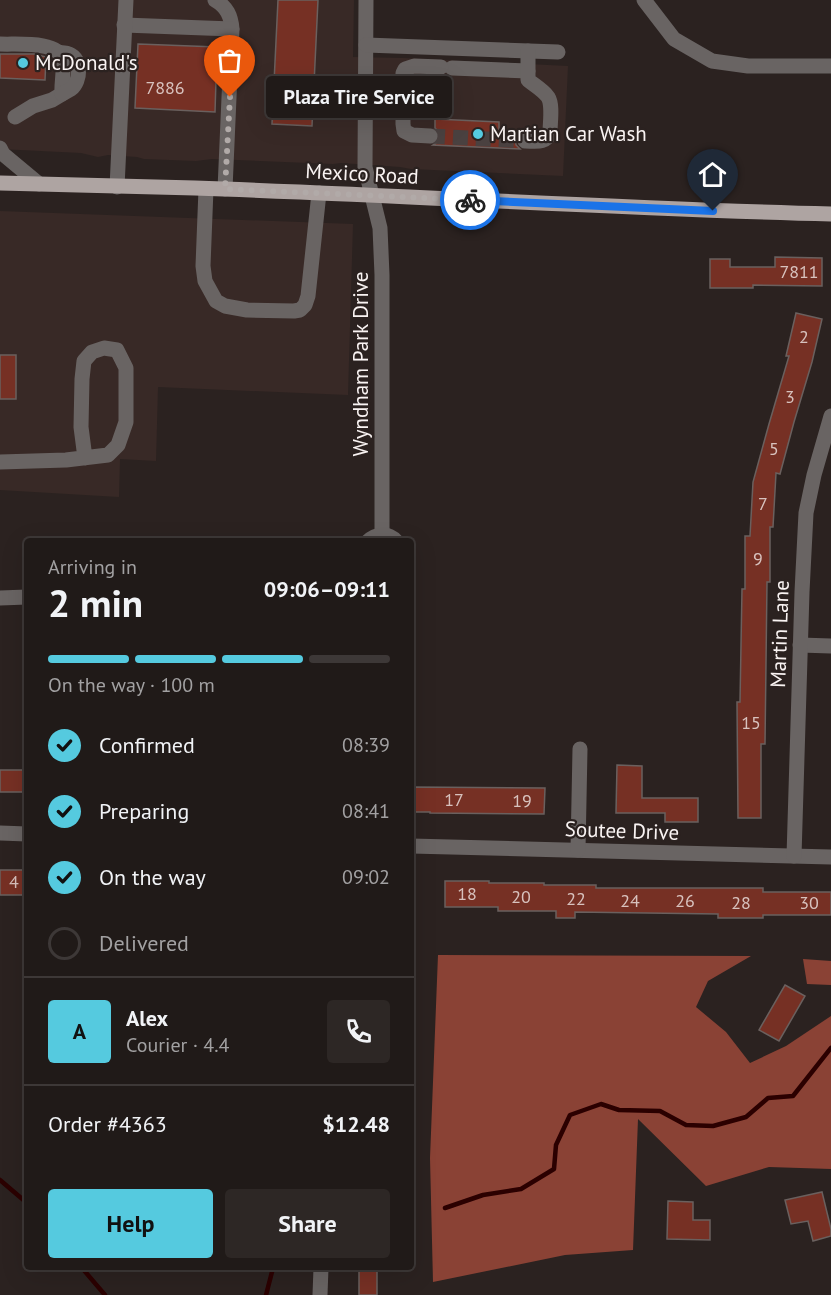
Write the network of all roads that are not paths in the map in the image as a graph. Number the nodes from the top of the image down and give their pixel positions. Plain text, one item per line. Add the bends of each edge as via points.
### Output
1 (126, 0) edge
2 (215, 0) edge
3 (366, 0) edge
4 (644, 0) edge
5 (124, 25) junction
6 (232, 29) junction
7 (0, 44) edge
8 (366, 45) junction
9 (528, 51) junction
10 (558, 52) dead end
11 (831, 66) edge
12 (528, 76) junction
13 (15, 117) dead end
14 (430, 136) tunnel mouth
15 (525, 141) tunnel mouth
16 (0, 148) edge
17 (0, 183) edge
18 (39, 184) junction
19 (117, 187) junction
20 (206, 189) junction
21 (225, 189) junction
22 (319, 193) junction
23 (372, 195) junction
24 (831, 214) edge
25 (831, 416) edge
26 (85, 458) junction
27 (0, 462) edge
28 (382, 534) junction
29 (372, 538) edge
30 (394, 538) edge
31 (24, 597) edge
32 (0, 598) edge
33 (800, 645) junction
34 (831, 646) edge
35 (579, 749) dead end
36 (0, 833) edge
37 (24, 834) edge
38 (414, 846) edge
39 (579, 850) junction
40 (794, 856) junction
41 (831, 857) edge
42 (321, 1270) edge
43 (320, 1295) edge

1 - 5 street
2 - 6 street via 229,13
3 - 8 street, Wyndham Park Drive
4 - 11 street via 674,39 712,61 748,66
5 - 6 street
5 - 19 street
6 - 21 street
7 - 13 street via 48,46 70,54 78,66 72,89
8 - 9 street
8 - 23 street, Wyndham Park Drive via 365,166
9 - 10 street
9 - 12 street
12 - 14 street via 414,66 405,69 404,131
12 - 15 street via 549,99 550,132 542,141
16 - 18 street
17 - 18 main road, Mexico Road
18 - 19 main road, Mexico Road
19 - 20 main road, Mexico Road
20 - 21 main road, Mexico Road
20 - 22 street via 205,281 216,301 247,310 294,311 304,305
21 - 22 main road, Mexico Road
22 - 23 main road, Mexico Road
23 - 24 main road, Mexico Road
23 - 28 street, Wyndham Park Drive via 380,228 382,276
25 - 33 street, Martin Lane via 806,513
26 - 26 street via 108,455 118,445 126,422 126,368 117,350 92,351 84,361 81,427
26 - 27 street
28 - 29 street
28 - 30 street
31 - 32 street
33 - 34 street
33 - 40 street, Martin Lane
35 - 39 street
36 - 37 street
38 - 39 street, Soutee Drive
39 - 40 street, Soutee Drive
40 - 41 street, Soutee Drive
42 - 43 street

